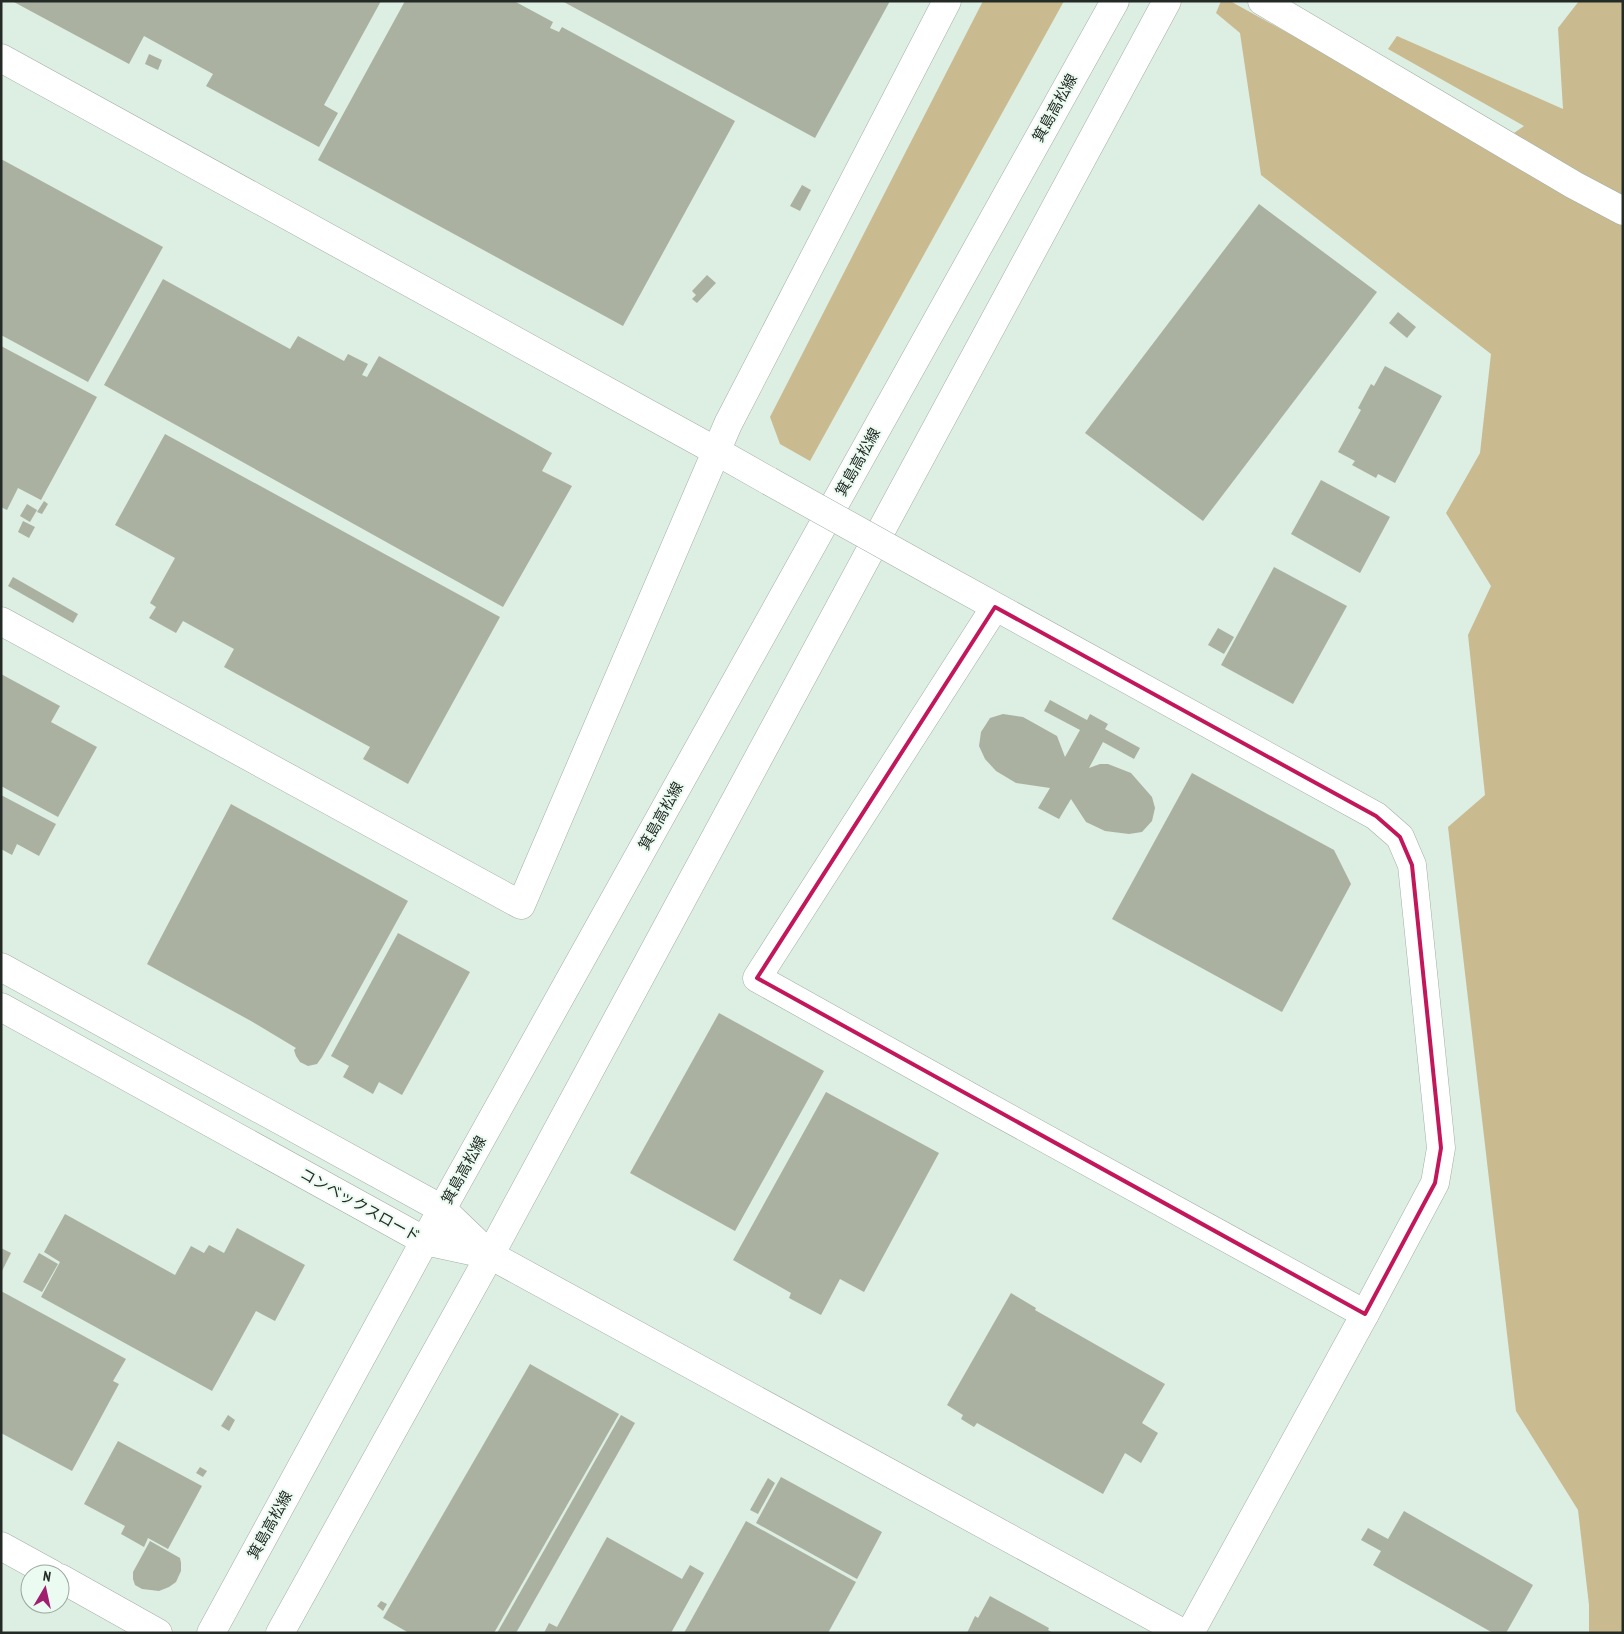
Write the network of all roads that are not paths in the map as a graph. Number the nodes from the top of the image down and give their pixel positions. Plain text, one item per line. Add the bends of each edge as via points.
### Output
1 (947, 1) edge
2 (1115, 1) edge
3 (1167, 1) edge
4 (1262, 1) edge
5 (1, 58) edge
6 (1623, 211) edge
7 (716, 451) junction
8 (995, 607) junction
9 (1, 621) edge
10 (1, 967) edge
11 (1, 1007) edge
12 (442, 1209) junction
13 (425, 1241) junction
14 (490, 1255) junction
15 (1365, 1314) junction
16 (1, 1546) edge
17 (34, 1564) edge
18 (70, 1584) edge
19 (158, 1633) edge
20 (211, 1633) edge
21 (280, 1633) edge
22 (1184, 1633) edge
23 (1190, 1633) edge

1 - 7 street
2 - 12 street, 箕島高松線
3 - 14 street
4 - 6 street
5 - 7 street
7 - 8 street, bridge
7 - 9 street via 521,905
8 - 15 street via 1376,816 1400,837 1412,865 1441,1148 1435,1183
8 - 15 street via 757,978
10 - 12 street
11 - 13 street, コンベックスロード
12 - 13 street, 箕島高松線
12 - 14 street
13 - 14 street, コンベックスロード
13 - 20 street, 箕島高松線
14 - 21 street
14 - 22 street
15 - 23 street
16 - 17 street
18 - 19 street

